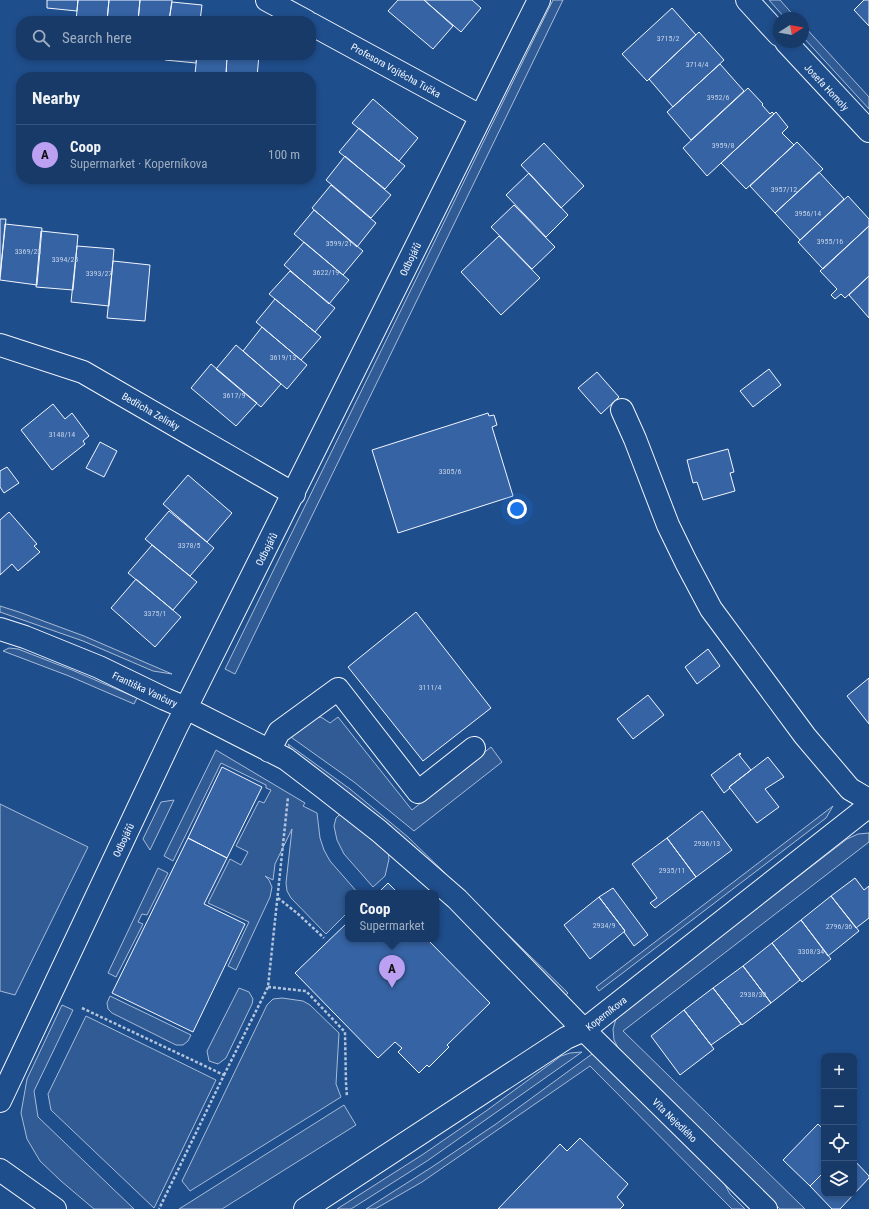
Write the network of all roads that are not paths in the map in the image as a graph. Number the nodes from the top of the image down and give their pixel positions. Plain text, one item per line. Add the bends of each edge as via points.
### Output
1 (267, 0) edge
2 (539, 0) edge
3 (747, 0) edge
4 (297, 16) edge
5 (316, 27) edge
6 (773, 28) edge
7 (792, 48) edge
8 (480, 116) junction
9 (869, 131) edge
10 (0, 345) edge
11 (622, 410) dead end
12 (294, 494) junction
13 (0, 629) edge
14 (186, 708) junction
15 (474, 748) dead end
16 (278, 755) junction
17 (869, 800) edge
18 (869, 806) edge
19 (584, 1030) junction
20 (0, 1101) edge
21 (0, 1170) edge
22 (55, 1209) edge
23 (305, 1209) edge
24 (766, 1209) edge

1 - 4 street
2 - 8 street, Odbojářů
3 - 6 street
5 - 8 street, Profesora Vojtěcha Tučka
7 - 9 street, Josefa Homoly
8 - 12 street, Odbojářů
10 - 12 street, Bedřicha Zelinky via 82,372
11 - 17 street via 668,525 711,609 805,736 850,789
12 - 14 street, Odbojářů
13 - 14 street, Františka Vančury via 99,667
14 - 16 street, Františka Vančury
14 - 20 street, Odbojářů
15 - 16 street via 418,792 338,689 279,732
16 - 19 street, Františka Vančury via 379,831 457,899
18 - 19 street, Koperníkova
19 - 23 street, Koperníkova via 566,1038
19 - 24 street, Víta Nejedlého
21 - 22 street

